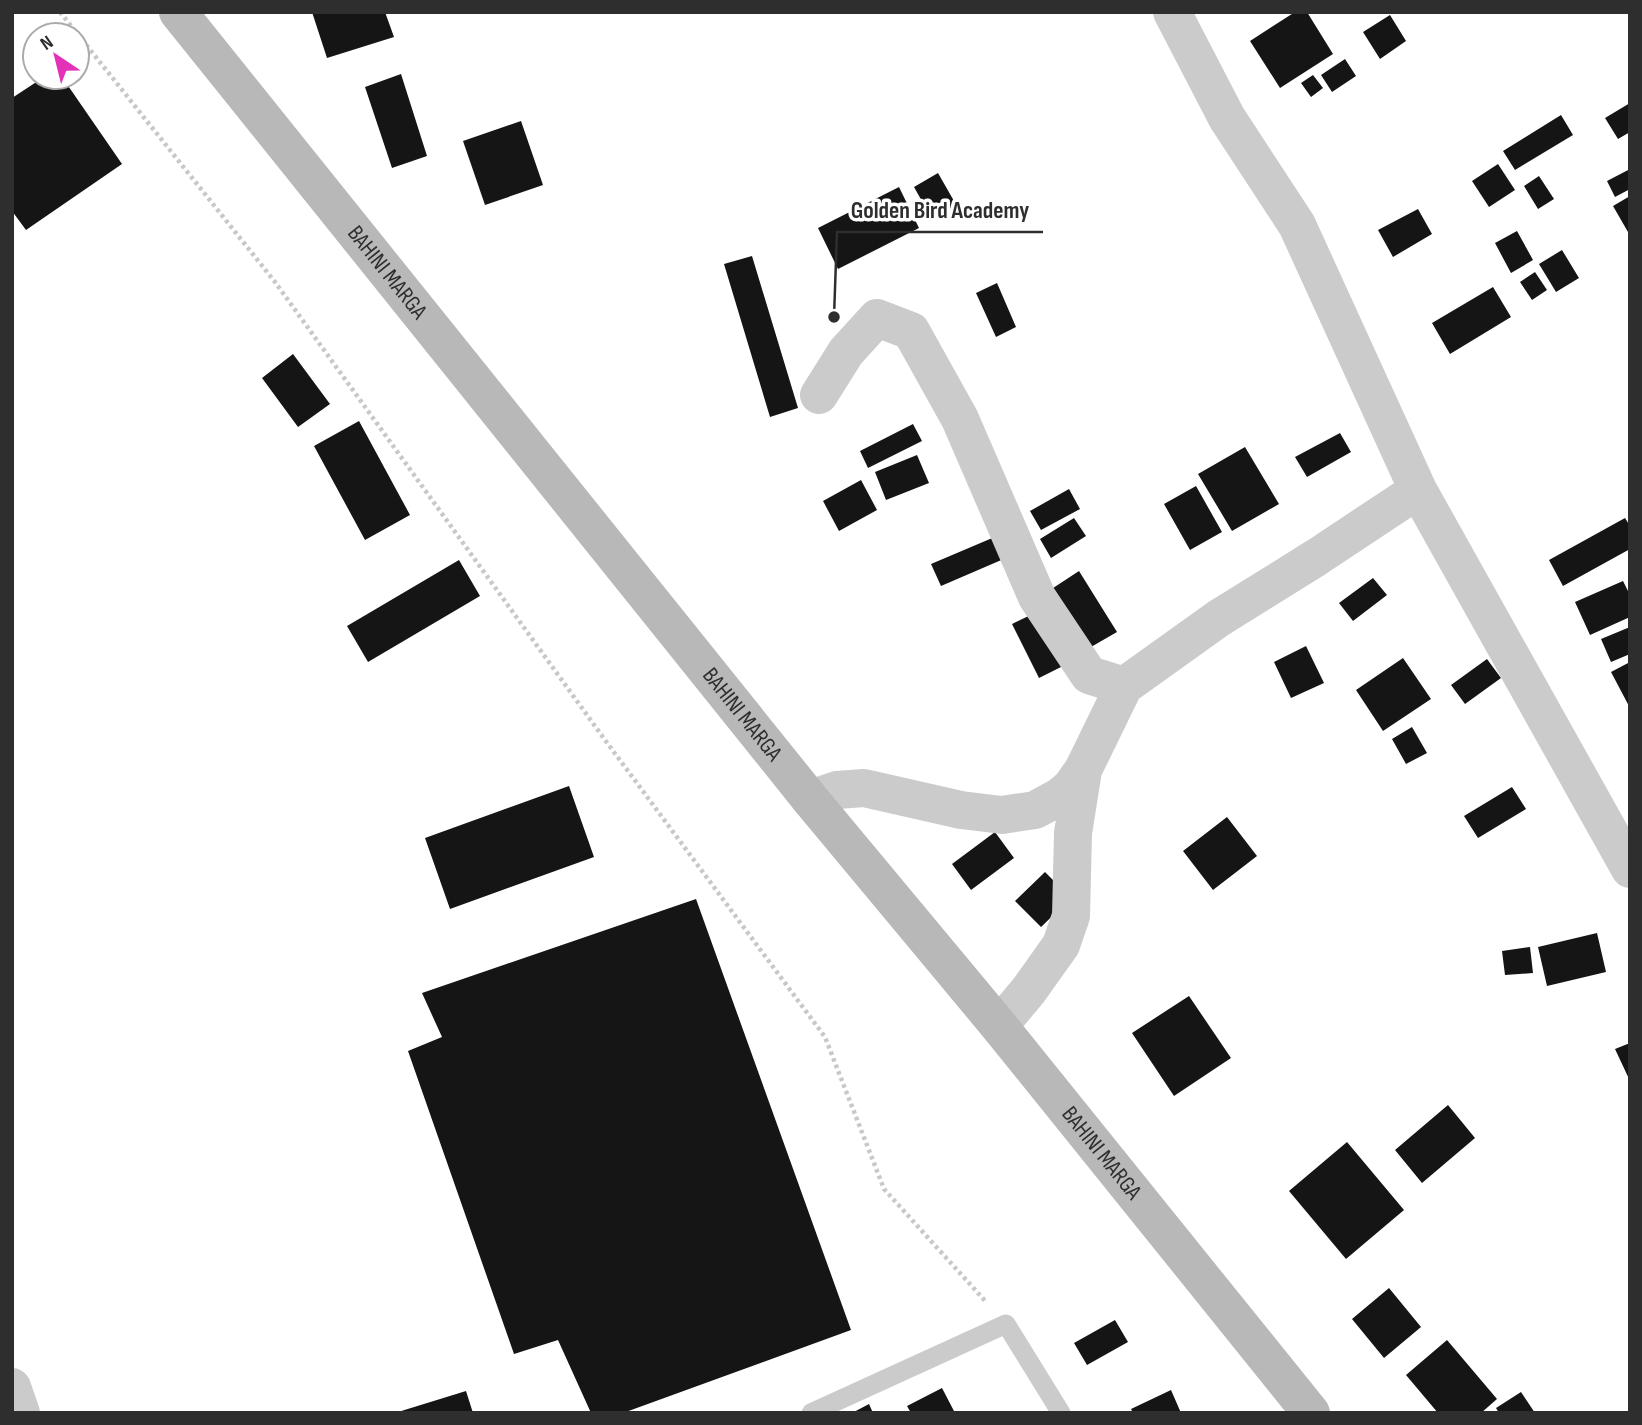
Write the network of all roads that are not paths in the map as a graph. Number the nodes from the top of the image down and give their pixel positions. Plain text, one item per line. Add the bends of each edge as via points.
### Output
1 (178, 12) edge
2 (1171, 12) edge
3 (819, 395) dead end
4 (1419, 490) junction
5 (1124, 686) junction
6 (1083, 770) junction
7 (810, 799) junction
8 (1630, 869) edge
9 (999, 1026) junction
10 (12, 1387) edge
11 (21, 1413) edge
12 (811, 1413) edge
13 (1061, 1413) edge
14 (1311, 1413) edge

1 - 7 street, BAHINI MARGA
2 - 4 street via 1227,118 1297,225
3 - 5 street via 846,352 877,318 911,331 960,419 1037,597 1090,675
4 - 5 street via 1219,618
4 - 8 street
5 - 6 street
6 - 7 street via 1059,797 1035,810 1002,815 864,788
6 - 9 street via 1073,833 1071,916 1061,945
7 - 9 street, BAHINI MARGA
9 - 14 street, BAHINI MARGA
10 - 11 street
12 - 13 lane via 1006,1324

